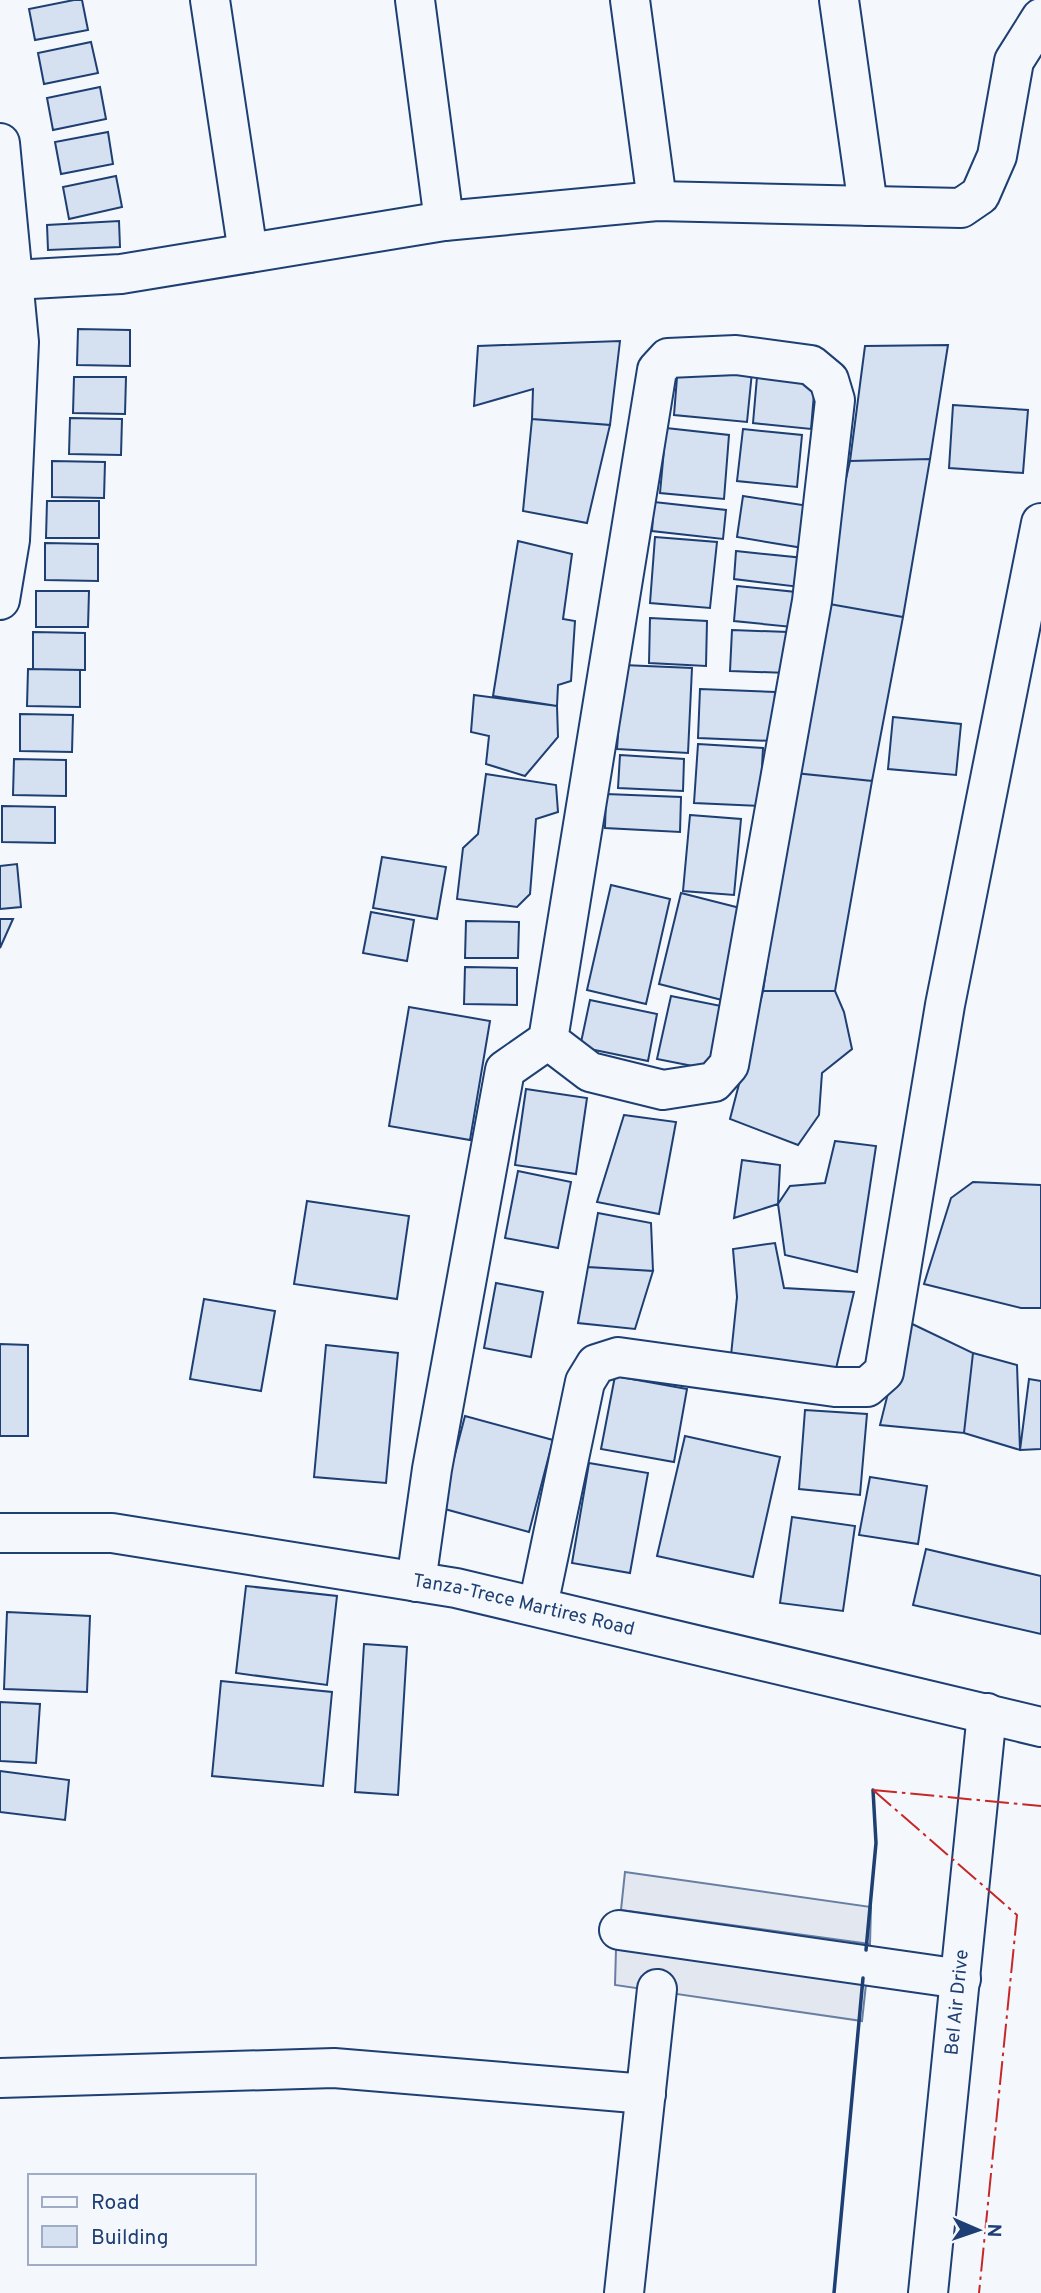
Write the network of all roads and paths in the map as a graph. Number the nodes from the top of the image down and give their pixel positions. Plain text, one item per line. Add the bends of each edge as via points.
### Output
1 (209, 0) edge
2 (415, 0) edge
3 (630, 0) edge
4 (839, 0) edge
5 (1041, 18) edge
6 (0, 145) edge
7 (657, 201) junction
8 (867, 206) junction
9 (444, 221) junction
10 (248, 253) junction
11 (13, 280) junction
12 (10, 343) edge
13 (1041, 523) edge
14 (5, 540) edge
15 (0, 600) edge
16 (1027, 655) edge
17 (548, 1040) junction
18 (0, 1533) edge
19 (416, 1582) junction
20 (538, 1606) junction
21 (987, 1713) junction
22 (1041, 1727) edge
23 (619, 1930) dead end
24 (961, 1979) junction
25 (657, 1989) dead end
26 (0, 2078) edge
27 (646, 2094) junction
28 (624, 2293) edge
29 (929, 2293) edge

1 - 10 street
2 - 9 street
3 - 7 street
4 - 8 street
5 - 8 street via 1014,61 997,156 980,195 961,208
6 - 11 street
7 - 8 street
7 - 9 street
9 - 10 street
10 - 11 street via 121,274
11 - 12 street
12 - 14 street
13 - 16 street
14 - 15 street
16 - 20 street via 945,1005 884,1372 867,1387 835,1387 618,1357 596,1364 584,1382
17 - 17 street via 657,370 668,358 736,355 811,365 829,380 835,400 811,601 729,1065 713,1082 663,1090 590,1072
17 - 19 street via 505,1070 432,1469
18 - 19 street, Tanza-Trece Martires Road via 112,1533
19 - 20 street, Tanza-Trece Martires Road
20 - 21 street, Tanza-Trece Martires Road
21 - 22 street, Tanza-Trece Martires Road
21 - 24 street, Bel Air Drive
23 - 24 street
24 - 29 street, Bel Air Drive
25 - 27 street
26 - 27 street via 334,2068
27 - 28 street

